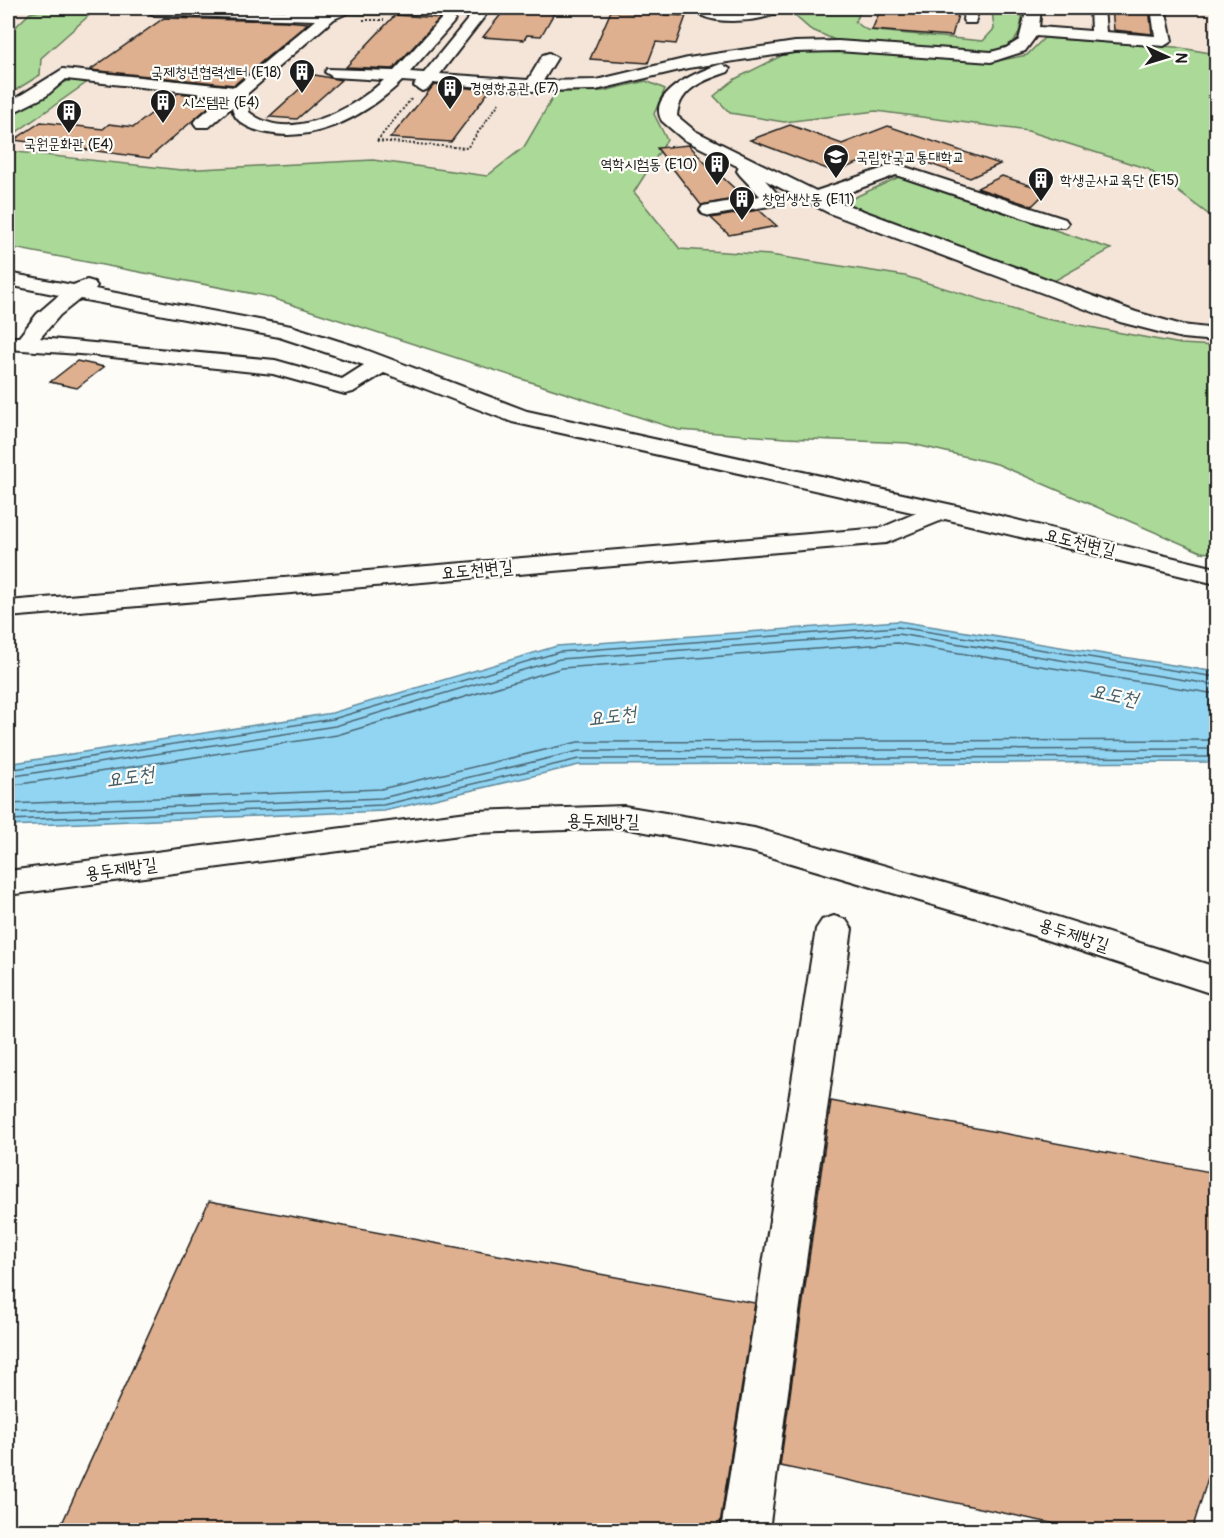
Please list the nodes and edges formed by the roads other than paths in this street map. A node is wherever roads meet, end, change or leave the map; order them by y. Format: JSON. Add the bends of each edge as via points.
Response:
{"nodes":[{"id":1,"x":347,"y":8,"type":"edge"},
{"id":2,"x":484,"y":8,"type":"edge"},
{"id":3,"x":777,"y":8,"type":"edge"},
{"id":4,"x":1034,"y":8,"type":"edge"},
{"id":5,"x":1097,"y":8,"type":"edge"},
{"id":6,"x":1158,"y":8,"type":"edge"},
{"id":7,"x":154,"y":11,"type":"dead end"},
{"id":8,"x":706,"y":13,"type":"dead end"},
{"id":9,"x":329,"y":16,"type":"junction"},
{"id":10,"x":448,"y":20,"type":"dead end"},
{"id":11,"x":1033,"y":31,"type":"junction"},
{"id":12,"x":1099,"y":36,"type":"junction"},
{"id":13,"x":773,"y":50,"type":"junction"},
{"id":14,"x":549,"y":58,"type":"dead end"},
{"id":15,"x":511,"y":71,"type":"dead end"},
{"id":16,"x":333,"y":72,"type":"dead end"},
{"id":17,"x":396,"y":77,"type":"junction"},
{"id":18,"x":536,"y":79,"type":"junction"},
{"id":19,"x":425,"y":82,"type":"junction"},
{"id":20,"x":240,"y":93,"type":"junction"},
{"id":21,"x":8,"y":110,"type":"edge"},
{"id":22,"x":203,"y":123,"type":"dead end"},
{"id":23,"x":729,"y":153,"type":"junction"},
{"id":24,"x":815,"y":198,"type":"junction"},
{"id":25,"x":710,"y":210,"type":"dead end"},
{"id":26,"x":1058,"y":224,"type":"dead end"},
{"id":27,"x":8,"y":279,"type":"edge"},
{"id":28,"x":97,"y":282,"type":"dead end"},
{"id":29,"x":73,"y":293,"type":"junction"},
{"id":30,"x":1216,"y":335,"type":"edge"},
{"id":31,"x":16,"y":344,"type":"edge"},
{"id":32,"x":382,"y":364,"type":"junction"},
{"id":33,"x":942,"y":511,"type":"junction"},
{"id":34,"x":1216,"y":576,"type":"edge"},
{"id":35,"x":8,"y":609,"type":"edge"},
{"id":36,"x":8,"y":883,"type":"edge"},
{"id":37,"x":834,"y":929,"type":"dead end"},
{"id":38,"x":1216,"y":981,"type":"edge"},
{"id":39,"x":745,"y":1530,"type":"edge"}],
"edges":[{"from":1,"to":9,"type":"street"},
{"from":2,"to":19,"type":"street"},
{"from":3,"to":8,"type":"street","via":[[757,14]]},
{"from":4,"to":11,"type":"street"},
{"from":5,"to":12,"type":"street"},
{"from":6,"to":12,"type":"street","via":[[1164,41]]},
{"from":7,"to":9,"type":"street"},
{"from":9,"to":20,"type":"street"},
{"from":10,"to":17,"type":"street"},
{"from":11,"to":12,"type":"street"},
{"from":11,"to":13,"type":"street","via":[[1021,48],[991,57],[838,46]]},
{"from":13,"to":18,"type":"street","via":[[688,63],[596,86]]},
{"from":13,"to":23,"type":"street","via":[[703,75],[673,96],[667,109],[668,117],[677,127]]},
{"from":14,"to":18,"type":"street"},
{"from":15,"to":18,"type":"street"},
{"from":16,"to":17,"type":"street"},
{"from":17,"to":19,"type":"street"},
{"from":17,"to":20,"type":"street","via":[[375,99],[348,116],[296,129],[257,125],[247,119],[241,113]]},
{"from":18,"to":19,"type":"street"},
{"from":20,"to":21,"type":"street","via":[[63,74]]},
{"from":20,"to":22,"type":"street"},
{"from":23,"to":24,"type":"street"},
{"from":23,"to":25,"type":"street","via":[[774,200]]},
{"from":24,"to":26,"type":"street","via":[[896,169]]},
{"from":24,"to":30,"type":"street","via":[[836,210],[1128,317]]},
{"from":27,"to":29,"type":"street","name":"요도천변길"},
{"from":28,"to":29,"type":"street"},
{"from":29,"to":31,"type":"street"},
{"from":29,"to":32,"type":"street","name":"요도천변길","via":[[283,331]]},
{"from":31,"to":32,"type":"street","via":[[275,367],[345,387]]},
{"from":32,"to":33,"type":"street","name":"요도천변길","via":[[520,417]]},
{"from":33,"to":34,"type":"street","name":"요도천변길"},
{"from":33,"to":35,"type":"street","name":"요도천변길","via":[[886,535]]},
{"from":36,"to":38,"type":"street","name":"용두제방길","via":[[475,822],[624,817],[754,840]]},
{"from":37,"to":39,"type":"street"}]}
